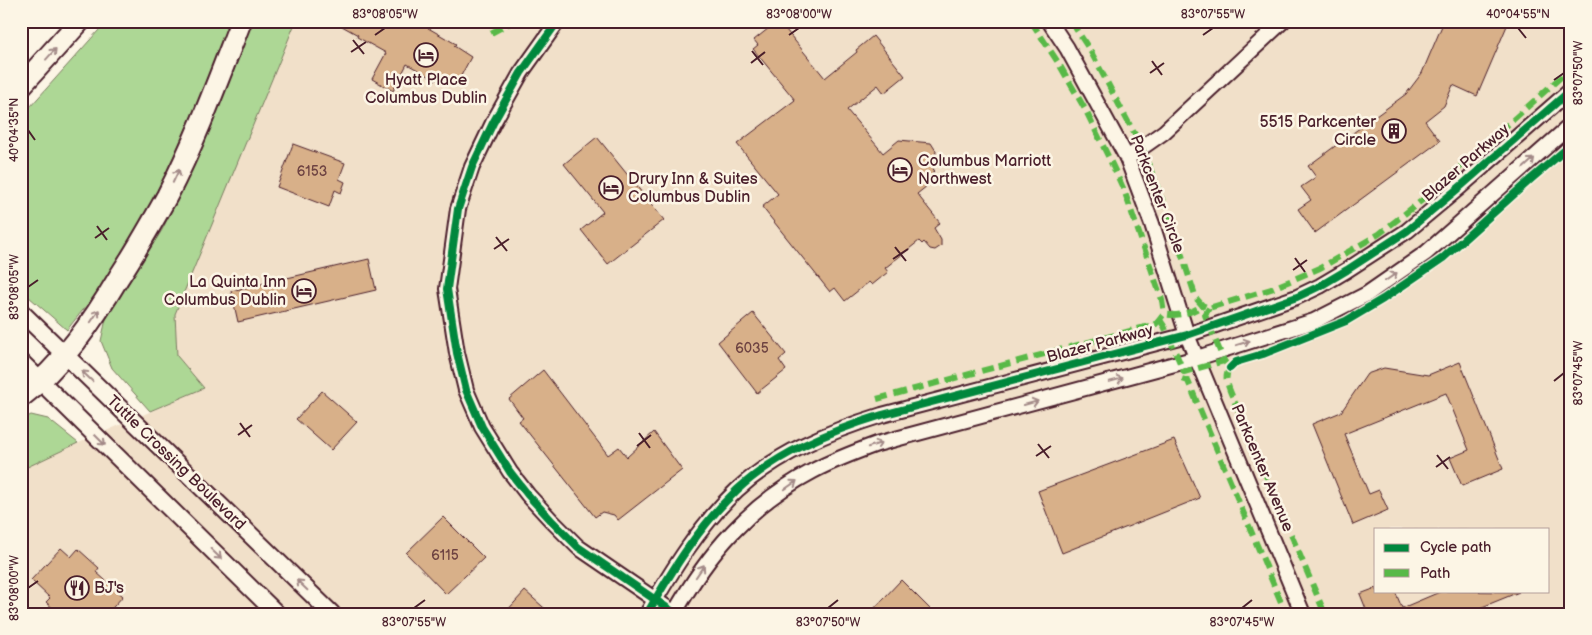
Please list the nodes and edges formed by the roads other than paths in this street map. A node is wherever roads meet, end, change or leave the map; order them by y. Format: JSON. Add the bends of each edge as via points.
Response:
{"nodes":[{"id":1,"x":80,"y":21,"type":"edge"},
{"id":2,"x":241,"y":21,"type":"edge"},
{"id":3,"x":558,"y":21,"type":"edge"},
{"id":4,"x":1049,"y":21,"type":"edge"},
{"id":5,"x":1283,"y":21,"type":"edge"},
{"id":6,"x":21,"y":86,"type":"edge"},
{"id":7,"x":1571,"y":90,"type":"edge"},
{"id":8,"x":1571,"y":125,"type":"edge"},
{"id":9,"x":1127,"y":158,"type":"junction"},
{"id":10,"x":21,"y":312,"type":"edge"},
{"id":11,"x":1188,"y":335,"type":"junction"},
{"id":12,"x":64,"y":354,"type":"junction"},
{"id":13,"x":1197,"y":358,"type":"junction"},
{"id":14,"x":21,"y":362,"type":"edge"},
{"id":15,"x":40,"y":381,"type":"junction"},
{"id":16,"x":21,"y":397,"type":"edge"},
{"id":17,"x":655,"y":600,"type":"junction"},
{"id":18,"x":277,"y":614,"type":"edge"},
{"id":19,"x":332,"y":614,"type":"edge"},
{"id":20,"x":647,"y":614,"type":"edge"},
{"id":21,"x":675,"y":614,"type":"edge"},
{"id":22,"x":1304,"y":614,"type":"edge"}],
"edges":[{"from":6,"to":1,"type":"highway","one_way":true},
{"from":12,"to":2,"type":"highway","one_way":true,"via":[[93,320],[167,194]]},
{"from":3,"to":17,"type":"street","via":[[521,72],[492,123],[458,209],[447,289],[456,353],[466,390],[482,427],[528,495],[578,547]]},
{"from":4,"to":9,"type":"street","name":"Parkcenter Circle"},
{"from":5,"to":9,"type":"street","via":[[1164,132]]},
{"from":7,"to":11,"type":"street","name":"Blazer Parkway","via":[[1407,230],[1347,270],[1297,297]]},
{"from":13,"to":8,"type":"street","one_way":true,"via":[[1314,321],[1367,294],[1426,253]]},
{"from":9,"to":11,"type":"street","name":"Parkcenter Circle"},
{"from":10,"to":12,"type":"main road","name":"Tuttle Crossing Boulevard"},
{"from":11,"to":13,"type":"street","name":"Parkcenter Avenue"},
{"from":11,"to":17,"type":"street","name":"Blazer Parkway","via":[[882,415],[818,438],[786,455],[732,494],[668,576]]},
{"from":12,"to":15,"type":"highway"},
{"from":19,"to":12,"type":"main road","name":"Tuttle Crossing Boulevard","one_way":true},
{"from":21,"to":13,"type":"street","one_way":true,"via":[[705,564],[754,510],[829,463],[892,440]]},
{"from":13,"to":22,"type":"street","name":"Parkcenter Avenue"},
{"from":14,"to":15,"type":"main road"},
{"from":15,"to":16,"type":"highway"},
{"from":15,"to":18,"type":"main road","one_way":true},
{"from":17,"to":20,"type":"street","name":"Blazer Parkway"},
{"from":17,"to":21,"type":"street"}]}
